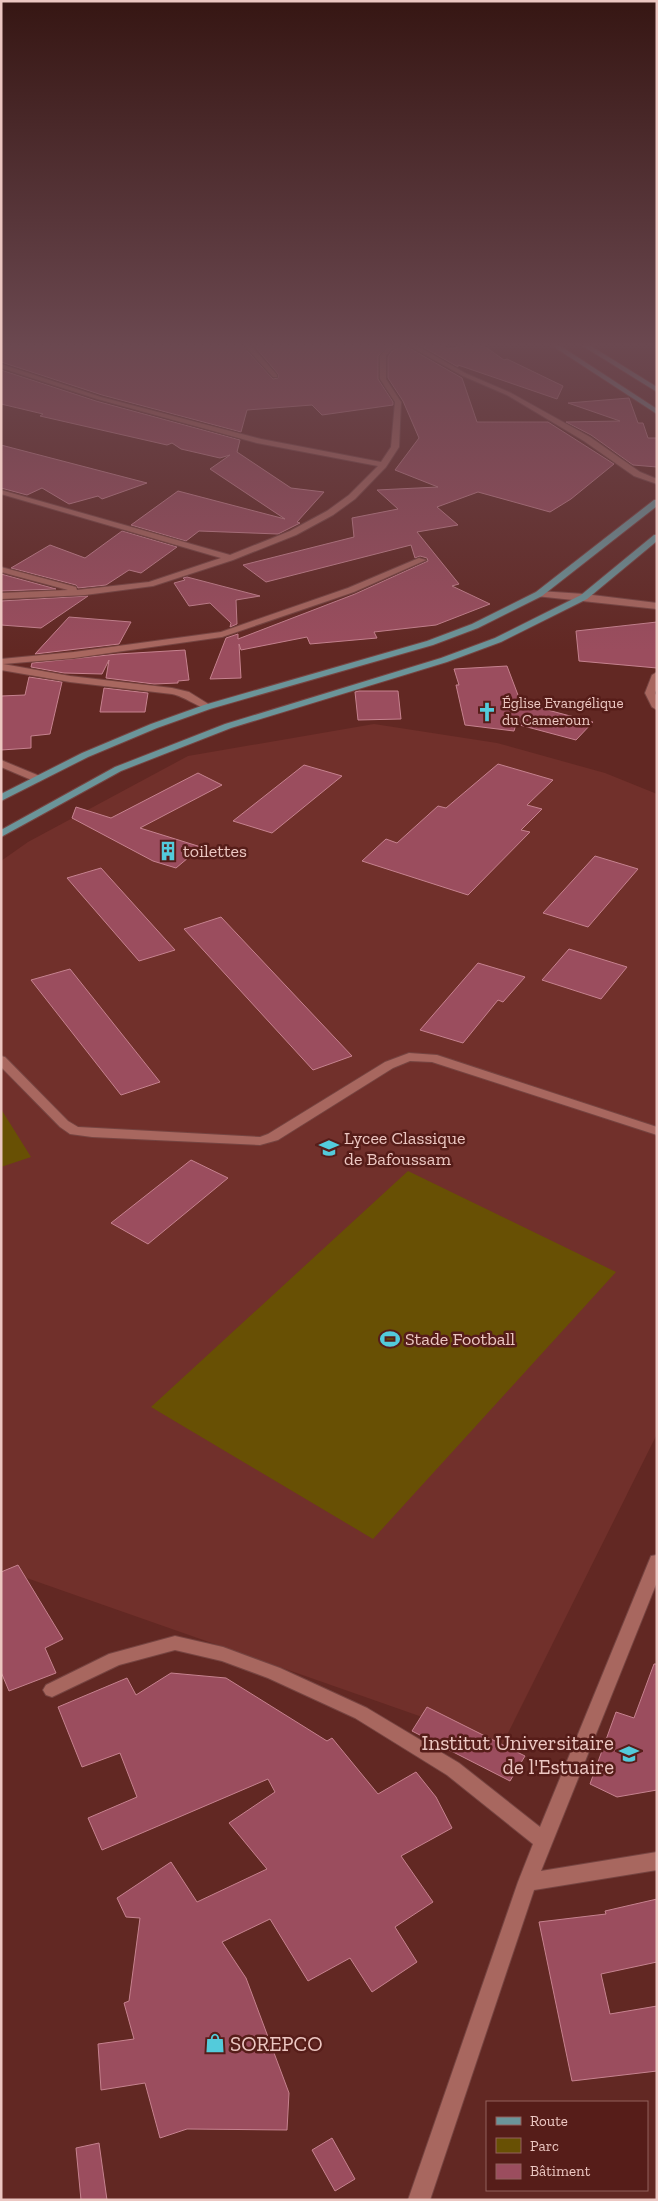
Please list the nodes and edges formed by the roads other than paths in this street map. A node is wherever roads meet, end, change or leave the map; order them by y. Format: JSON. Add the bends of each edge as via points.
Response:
{"nodes":[{"id":1,"x":284,"y":446,"type":"edge"},
{"id":2,"x":395,"y":446,"type":"edge"},
{"id":3,"x":597,"y":446,"type":"edge"},
{"id":4,"x":383,"y":465,"type":"junction"},
{"id":5,"x":657,"y":482,"type":"edge"},
{"id":6,"x":1,"y":492,"type":"edge"},
{"id":7,"x":657,"y":502,"type":"edge"},
{"id":8,"x":657,"y":537,"type":"edge"},
{"id":9,"x":230,"y":558,"type":"junction"},
{"id":10,"x":422,"y":560,"type":"dead end"},
{"id":11,"x":1,"y":569,"type":"edge"},
{"id":12,"x":85,"y":592,"type":"junction"},
{"id":13,"x":538,"y":594,"type":"junction"},
{"id":14,"x":1,"y":596,"type":"edge"},
{"id":15,"x":584,"y":597,"type":"junction"},
{"id":16,"x":657,"y":606,"type":"edge"},
{"id":17,"x":1,"y":662,"type":"edge"},
{"id":18,"x":1,"y":666,"type":"edge"},
{"id":19,"x":657,"y":675,"type":"edge"},
{"id":20,"x":207,"y":707,"type":"junction"},
{"id":21,"x":657,"y":707,"type":"edge"},
{"id":22,"x":1,"y":763,"type":"edge"},
{"id":23,"x":38,"y":779,"type":"junction"},
{"id":24,"x":1,"y":798,"type":"edge"},
{"id":25,"x":1,"y":834,"type":"edge"},
{"id":26,"x":1,"y":1060,"type":"edge"},
{"id":27,"x":657,"y":1131,"type":"edge"},
{"id":28,"x":657,"y":1561,"type":"edge"},
{"id":29,"x":52,"y":1690,"type":"dead end"},
{"id":30,"x":543,"y":1840,"type":"junction"},
{"id":31,"x":657,"y":1861,"type":"edge"},
{"id":32,"x":527,"y":1882,"type":"junction"},
{"id":33,"x":419,"y":2200,"type":"edge"}],
"edges":[{"from":1,"to":4,"type":"street"},
{"from":2,"to":4,"type":"street"},
{"from":3,"to":5,"type":"street","via":[[637,474]]},
{"from":4,"to":9,"type":"street","via":[[352,497],[330,513],[293,533]]},
{"from":6,"to":9,"type":"street"},
{"from":7,"to":13,"type":"main road"},
{"from":8,"to":15,"type":"main road"},
{"from":9,"to":12,"type":"street","via":[[150,584]]},
{"from":10,"to":17,"type":"street","via":[[351,590],[216,635]]},
{"from":11,"to":12,"type":"street"},
{"from":12,"to":14,"type":"street"},
{"from":13,"to":15,"type":"street"},
{"from":13,"to":20,"type":"main road","via":[[475,626],[430,643]]},
{"from":15,"to":16,"type":"street"},
{"from":15,"to":25,"type":"main road","via":[[498,640],[444,660],[228,726],[118,769]]},
{"from":18,"to":20,"type":"street","via":[[70,679],[172,691],[186,694]]},
{"from":19,"to":21,"type":"street","via":[[650,693]]},
{"from":20,"to":23,"type":"main road","via":[[102,748]]},
{"from":22,"to":23,"type":"street"},
{"from":23,"to":24,"type":"main road"},
{"from":26,"to":27,"type":"street","via":[[64,1124],[75,1131],[92,1133],[260,1141],[273,1137],[390,1065],[409,1057],[433,1058]]},
{"from":28,"to":30,"type":"street"},
{"from":29,"to":30,"type":"street","via":[[115,1659],[175,1643],[223,1654],[362,1713],[453,1769]]},
{"from":30,"to":32,"type":"street"},
{"from":31,"to":32,"type":"street"},
{"from":32,"to":33,"type":"street"}]}
